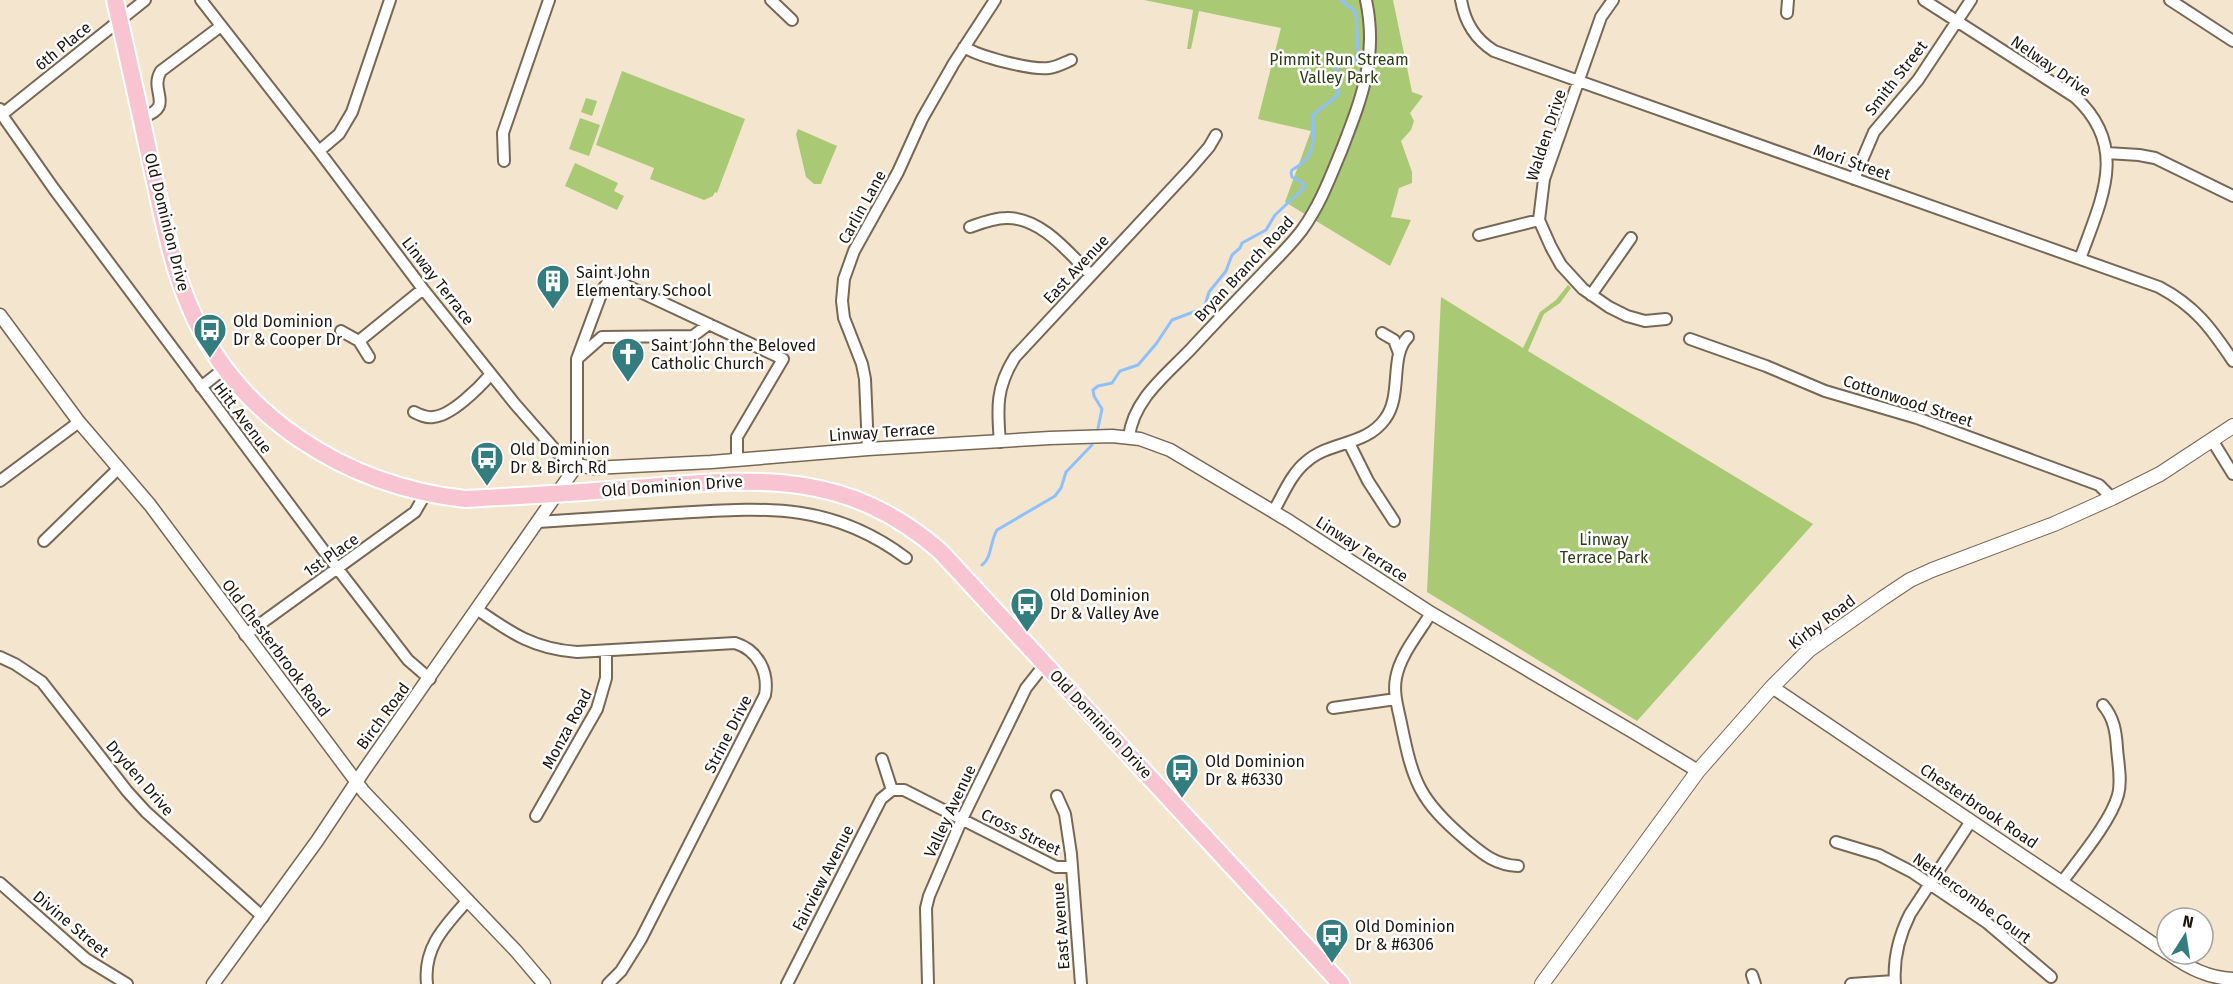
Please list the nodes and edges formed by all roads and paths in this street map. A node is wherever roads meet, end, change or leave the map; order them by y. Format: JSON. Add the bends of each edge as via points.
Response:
{"nodes":[{"id":1,"x":115,"y":0,"type":"edge"},
{"id":2,"x":145,"y":0,"type":"edge"},
{"id":3,"x":201,"y":0,"type":"edge"},
{"id":4,"x":390,"y":0,"type":"edge"},
{"id":5,"x":549,"y":0,"type":"edge"},
{"id":6,"x":771,"y":0,"type":"edge"},
{"id":7,"x":995,"y":0,"type":"edge"},
{"id":8,"x":1366,"y":0,"type":"edge"},
{"id":9,"x":1461,"y":0,"type":"edge"},
{"id":10,"x":1613,"y":0,"type":"edge"},
{"id":11,"x":1788,"y":0,"type":"edge"},
{"id":12,"x":1924,"y":0,"type":"edge"},
{"id":13,"x":1971,"y":0,"type":"edge"},
{"id":14,"x":2173,"y":1,"type":"edge"},
{"id":15,"x":1787,"y":13,"type":"dead end"},
{"id":16,"x":120,"y":20,"type":"junction"},
{"id":17,"x":792,"y":21,"type":"dead end"},
{"id":18,"x":1957,"y":21,"type":"junction"},
{"id":19,"x":221,"y":26,"type":"junction"},
{"id":20,"x":2233,"y":41,"type":"edge"},
{"id":21,"x":964,"y":47,"type":"junction"},
{"id":22,"x":1071,"y":60,"type":"dead end"},
{"id":23,"x":1579,"y":82,"type":"junction"},
{"id":24,"x":1,"y":113,"type":"edge"},
{"id":25,"x":141,"y":118,"type":"junction"},
{"id":26,"x":1216,"y":135,"type":"dead end"},
{"id":27,"x":319,"y":150,"type":"junction"},
{"id":28,"x":2107,"y":153,"type":"junction"},
{"id":29,"x":504,"y":160,"type":"dead end"},
{"id":30,"x":1854,"y":179,"type":"junction"},
{"id":31,"x":2233,"y":196,"type":"edge"},
{"id":32,"x":1539,"y":220,"type":"junction"},
{"id":33,"x":970,"y":227,"type":"dead end"},
{"id":34,"x":1479,"y":235,"type":"dead end"},
{"id":35,"x":1631,"y":238,"type":"dead end"},
{"id":36,"x":2080,"y":259,"type":"junction"},
{"id":37,"x":1092,"y":275,"type":"junction"},
{"id":38,"x":423,"y":289,"type":"junction"},
{"id":39,"x":1592,"y":295,"type":"junction"},
{"id":40,"x":0,"y":315,"type":"edge"},
{"id":41,"x":1666,"y":319,"type":"dead end"},
{"id":42,"x":709,"y":324,"type":"junction"},
{"id":43,"x":341,"y":331,"type":"dead end"},
{"id":44,"x":1382,"y":333,"type":"dead end"},
{"id":45,"x":1408,"y":337,"type":"dead end"},
{"id":46,"x":1690,"y":339,"type":"dead end"},
{"id":47,"x":359,"y":341,"type":"junction"},
{"id":48,"x":1399,"y":353,"type":"junction"},
{"id":49,"x":369,"y":357,"type":"dead end"},
{"id":50,"x":577,"y":359,"type":"junction"},
{"id":51,"x":2233,"y":361,"type":"edge"},
{"id":52,"x":225,"y":368,"type":"junction"},
{"id":53,"x":491,"y":374,"type":"junction"},
{"id":54,"x":201,"y":387,"type":"junction"},
{"id":55,"x":414,"y":412,"type":"dead end"},
{"id":56,"x":79,"y":422,"type":"junction"},
{"id":57,"x":2233,"y":426,"type":"edge"},
{"id":58,"x":1129,"y":437,"type":"junction"},
{"id":59,"x":2212,"y":440,"type":"junction"},
{"id":60,"x":1000,"y":442,"type":"junction"},
{"id":61,"x":1349,"y":443,"type":"junction"},
{"id":62,"x":868,"y":449,"type":"junction"},
{"id":63,"x":737,"y":460,"type":"junction"},
{"id":64,"x":577,"y":465,"type":"junction"},
{"id":65,"x":118,"y":468,"type":"junction"},
{"id":66,"x":2233,"y":474,"type":"edge"},
{"id":67,"x":0,"y":481,"type":"edge"},
{"id":68,"x":426,"y":493,"type":"junction"},
{"id":69,"x":557,"y":494,"type":"junction"},
{"id":70,"x":2112,"y":498,"type":"junction"},
{"id":71,"x":1273,"y":512,"type":"junction"},
{"id":72,"x":1394,"y":521,"type":"dead end"},
{"id":73,"x":538,"y":522,"type":"junction"},
{"id":74,"x":44,"y":541,"type":"dead end"},
{"id":75,"x":906,"y":558,"type":"dead end"},
{"id":76,"x":338,"y":568,"type":"junction"},
{"id":77,"x":478,"y":610,"type":"junction"},
{"id":78,"x":1431,"y":613,"type":"junction"},
{"id":79,"x":245,"y":635,"type":"junction"},
{"id":80,"x":606,"y":651,"type":"junction"},
{"id":81,"x":0,"y":657,"type":"edge"},
{"id":82,"x":1045,"y":664,"type":"junction"},
{"id":83,"x":430,"y":679,"type":"junction"},
{"id":84,"x":1772,"y":687,"type":"junction"},
{"id":85,"x":1396,"y":699,"type":"junction"},
{"id":86,"x":2103,"y":705,"type":"dead end"},
{"id":87,"x":1333,"y":708,"type":"dead end"},
{"id":88,"x":882,"y":759,"type":"dead end"},
{"id":89,"x":1698,"y":771,"type":"junction"},
{"id":90,"x":357,"y":782,"type":"junction"},
{"id":91,"x":892,"y":790,"type":"junction"},
{"id":92,"x":1057,"y":795,"type":"dead end"},
{"id":93,"x":536,"y":816,"type":"dead end"},
{"id":94,"x":962,"y":819,"type":"junction"},
{"id":95,"x":1971,"y":821,"type":"junction"},
{"id":96,"x":1836,"y":842,"type":"dead end"},
{"id":97,"x":1518,"y":866,"type":"dead end"},
{"id":98,"x":1072,"y":867,"type":"junction"},
{"id":99,"x":2062,"y":882,"type":"junction"},
{"id":100,"x":0,"y":883,"type":"edge"},
{"id":101,"x":1930,"y":883,"type":"junction"},
{"id":102,"x":468,"y":900,"type":"junction"},
{"id":103,"x":263,"y":917,"type":"junction"},
{"id":104,"x":2155,"y":944,"type":"edge"},
{"id":105,"x":2189,"y":966,"type":"edge"},
{"id":106,"x":2051,"y":977,"type":"dead end"},
{"id":107,"x":2233,"y":979,"type":"edge"},
{"id":108,"x":1895,"y":983,"type":"edge"},
{"id":109,"x":127,"y":984,"type":"edge"},
{"id":110,"x":213,"y":984,"type":"edge"},
{"id":111,"x":427,"y":984,"type":"edge"},
{"id":112,"x":544,"y":984,"type":"edge"},
{"id":113,"x":608,"y":984,"type":"edge"},
{"id":114,"x":787,"y":984,"type":"edge"},
{"id":115,"x":928,"y":984,"type":"edge"},
{"id":116,"x":1081,"y":984,"type":"edge"},
{"id":117,"x":1341,"y":984,"type":"edge"},
{"id":118,"x":1542,"y":984,"type":"edge"},
{"id":119,"x":1851,"y":984,"type":"edge"}],
"edges":[{"from":1,"to":16,"type":"main road","name":"Old Dominion Drive"},
{"from":2,"to":16,"type":"street","name":"6th Place"},
{"from":3,"to":19,"type":"street","name":"Linway Terrace"},
{"from":4,"to":27,"type":"street","via":[[352,112],[339,134]]},
{"from":5,"to":29,"type":"street","via":[[503,133]]},
{"from":6,"to":17,"type":"street"},
{"from":7,"to":21,"type":"street","name":"Carlin Lane"},
{"from":8,"to":58,"type":"street","name":"Bryan Branch Road","via":[[1371,31],[1366,83],[1313,215],[1156,384],[1135,412]]},
{"from":9,"to":23,"type":"street","name":"Mori Street","via":[[1469,26],[1485,45]]},
{"from":10,"to":23,"type":"street","name":"Walden Drive","via":[[1601,17]]},
{"from":11,"to":15,"type":"street"},
{"from":12,"to":18,"type":"street","name":"Nelway Drive"},
{"from":13,"to":18,"type":"street","name":"Smith Street"},
{"from":14,"to":20,"type":"street"},
{"from":16,"to":24,"type":"street","name":"6th Place"},
{"from":16,"to":25,"type":"main road","name":"Old Dominion Drive"},
{"from":18,"to":28,"type":"street","name":"Nelway Drive","via":[[2074,97],[2093,117]]},
{"from":18,"to":30,"type":"street","name":"Smith Street","via":[[1918,80],[1874,132]]},
{"from":19,"to":25,"type":"street","via":[[161,71],[159,108]]},
{"from":19,"to":27,"type":"street","name":"Linway Terrace"},
{"from":21,"to":22,"type":"street","via":[[983,57],[1038,68],[1057,67]]},
{"from":21,"to":62,"type":"street","name":"Carlin Lane","via":[[922,119],[854,251],[844,279],[844,318],[865,379]]},
{"from":23,"to":30,"type":"street","name":"Mori Street"},
{"from":23,"to":32,"type":"street","name":"Walden Drive","via":[[1544,179]]},
{"from":24,"to":54,"type":"street","name":"Hitt Avenue"},
{"from":25,"to":52,"type":"main road","name":"Old Dominion Drive","via":[[179,279],[199,327]]},
{"from":26,"to":37,"type":"street","name":"East Avenue","via":[[1190,169]]},
{"from":27,"to":38,"type":"street","name":"Linway Terrace"},
{"from":28,"to":31,"type":"street","via":[[2156,158]]},
{"from":28,"to":36,"type":"street","name":"Nelway Drive","via":[[2104,191]]},
{"from":30,"to":36,"type":"street","name":"Mori Street"},
{"from":32,"to":34,"type":"street"},
{"from":32,"to":39,"type":"street","via":[[1561,265]]},
{"from":33,"to":37,"type":"street","via":[[1007,218],[1032,223]]},
{"from":35,"to":39,"type":"street"},
{"from":36,"to":51,"type":"street","name":"Mori Street","via":[[2174,295],[2202,318]]},
{"from":37,"to":60,"type":"street","name":"East Avenue","via":[[1008,369],[997,411]]},
{"from":38,"to":47,"type":"street"},
{"from":38,"to":53,"type":"street","name":"Linway Terrace"},
{"from":39,"to":41,"type":"street","via":[[1627,316],[1645,321]]},
{"from":40,"to":56,"type":"street","name":"Old Chesterbrook Road"},
{"from":42,"to":50,"type":"street","via":[[693,336],[602,337]]},
{"from":42,"to":50,"type":"street","via":[[619,282],[609,281]]},
{"from":42,"to":63,"type":"street","via":[[783,359],[737,437]]},
{"from":43,"to":47,"type":"street"},
{"from":44,"to":48,"type":"street","via":[[1394,340]]},
{"from":45,"to":48,"type":"street"},
{"from":46,"to":70,"type":"street","name":"Cottonwood Street","via":[[1825,391],[1917,418],[2088,481],[2106,490]]},
{"from":47,"to":49,"type":"street"},
{"from":48,"to":61,"type":"street","via":[[1391,409],[1377,428]]},
{"from":50,"to":64,"type":"street"},
{"from":52,"to":54,"type":"street"},
{"from":52,"to":68,"type":"main road","name":"Old Dominion Drive","via":[[260,408],[320,452],[375,478]]},
{"from":53,"to":55,"type":"street","via":[[474,393],[443,414],[430,417]]},
{"from":53,"to":64,"type":"street","name":"Linway Terrace","via":[[558,453]]},
{"from":54,"to":76,"type":"street","name":"Hitt Avenue"},
{"from":56,"to":65,"type":"street","name":"Old Chesterbrook Road"},
{"from":56,"to":67,"type":"street"},
{"from":57,"to":59,"type":"main road","name":"Kirby Road"},
{"from":58,"to":60,"type":"street","name":"Linway Terrace"},
{"from":58,"to":71,"type":"street","name":"Linway Terrace","via":[[1170,450]]},
{"from":59,"to":66,"type":"street"},
{"from":59,"to":70,"type":"main road","name":"Kirby Road","via":[[2160,474]]},
{"from":60,"to":62,"type":"street","name":"Linway Terrace"},
{"from":61,"to":71,"type":"street","via":[[1306,461]]},
{"from":61,"to":72,"type":"street"},
{"from":62,"to":63,"type":"street","name":"Linway Terrace"},
{"from":63,"to":64,"type":"street","name":"Linway Terrace","via":[[593,468]]},
{"from":64,"to":69,"type":"street","name":"Birch Road"},
{"from":65,"to":74,"type":"street"},
{"from":65,"to":79,"type":"street","name":"Old Chesterbrook Road","via":[[150,505]]},
{"from":68,"to":69,"type":"main road","name":"Old Dominion Drive","via":[[465,499]]},
{"from":68,"to":76,"type":"street","name":"1st Place","via":[[415,512]]},
{"from":69,"to":73,"type":"street","name":"Birch Road"},
{"from":69,"to":82,"type":"main road","name":"Old Dominion Drive","via":[[764,481],[815,487],[850,497],[885,512],[923,536]]},
{"from":70,"to":84,"type":"main road","name":"Kirby Road","via":[[1910,580],[1809,650]]},
{"from":71,"to":78,"type":"street","name":"Linway Terrace"},
{"from":73,"to":75,"type":"street","via":[[783,509],[849,525]]},
{"from":73,"to":77,"type":"street","name":"Birch Road"},
{"from":76,"to":79,"type":"street","name":"1st Place"},
{"from":76,"to":83,"type":"street","name":"Hitt Avenue","via":[[408,660]]},
{"from":77,"to":80,"type":"street","name":"Strine Drive","via":[[509,632],[540,647]]},
{"from":77,"to":83,"type":"street","name":"Birch Road"},
{"from":78,"to":85,"type":"street","via":[[1400,664]]},
{"from":78,"to":89,"type":"street","name":"Linway Terrace"},
{"from":79,"to":90,"type":"street","name":"Old Chesterbrook Road"},
{"from":80,"to":93,"type":"street","name":"Monza Road","via":[[606,678],[597,710]]},
{"from":80,"to":113,"type":"street","name":"Strine Drive","via":[[735,643],[758,658],[766,676],[765,695],[642,939]]},
{"from":81,"to":103,"type":"street","name":"Dryden Drive","via":[[42,682],[146,812]]},
{"from":82,"to":94,"type":"street","name":"Valley Avenue","via":[[1026,688]]},
{"from":82,"to":117,"type":"main road","name":"Old Dominion Drive"},
{"from":83,"to":90,"type":"street","name":"Birch Road"},
{"from":84,"to":89,"type":"main road","name":"Kirby Road"},
{"from":84,"to":95,"type":"street","name":"Chesterbrook Road"},
{"from":85,"to":87,"type":"street"},
{"from":85,"to":97,"type":"street","via":[[1408,760],[1423,796],[1444,822],[1488,858]]},
{"from":86,"to":99,"type":"street","via":[[2116,729],[2118,794],[2097,833]]},
{"from":88,"to":91,"type":"street"},
{"from":89,"to":118,"type":"main road","name":"Kirby Road"},
{"from":90,"to":102,"type":"street","name":"Old Chesterbrook Road"},
{"from":90,"to":103,"type":"street","name":"Birch Road"},
{"from":91,"to":94,"type":"street","name":"Cross Street","via":[[904,790]]},
{"from":91,"to":114,"type":"street","name":"Fairview Avenue","via":[[881,799]]},
{"from":92,"to":98,"type":"street","name":"East Avenue","via":[[1065,814]]},
{"from":94,"to":98,"type":"street","name":"Cross Street","via":[[1056,867]]},
{"from":94,"to":115,"type":"street","name":"Valley Avenue","via":[[926,908]]},
{"from":95,"to":99,"type":"street","name":"Chesterbrook Road"},
{"from":95,"to":101,"type":"street"},
{"from":96,"to":101,"type":"street","name":"Nethercombe Court","via":[[1879,855]]},
{"from":98,"to":116,"type":"street","name":"East Avenue"},
{"from":99,"to":104,"type":"street","name":"Chesterbrook Road"},
{"from":100,"to":109,"type":"street","name":"Divine Street","via":[[86,958]]},
{"from":101,"to":106,"type":"street","name":"Nethercombe Court","via":[[1986,922]]},
{"from":101,"to":108,"type":"street","via":[[1903,929],[1896,954]]},
{"from":102,"to":111,"type":"street","via":[[430,948]]},
{"from":102,"to":112,"type":"street","name":"Old Chesterbrook Road"},
{"from":103,"to":110,"type":"street","name":"Birch Road"},
{"from":105,"to":107,"type":"street","name":"Chesterbrook Road","via":[[2211,976]]},
{"from":108,"to":119,"type":"street"}]}
